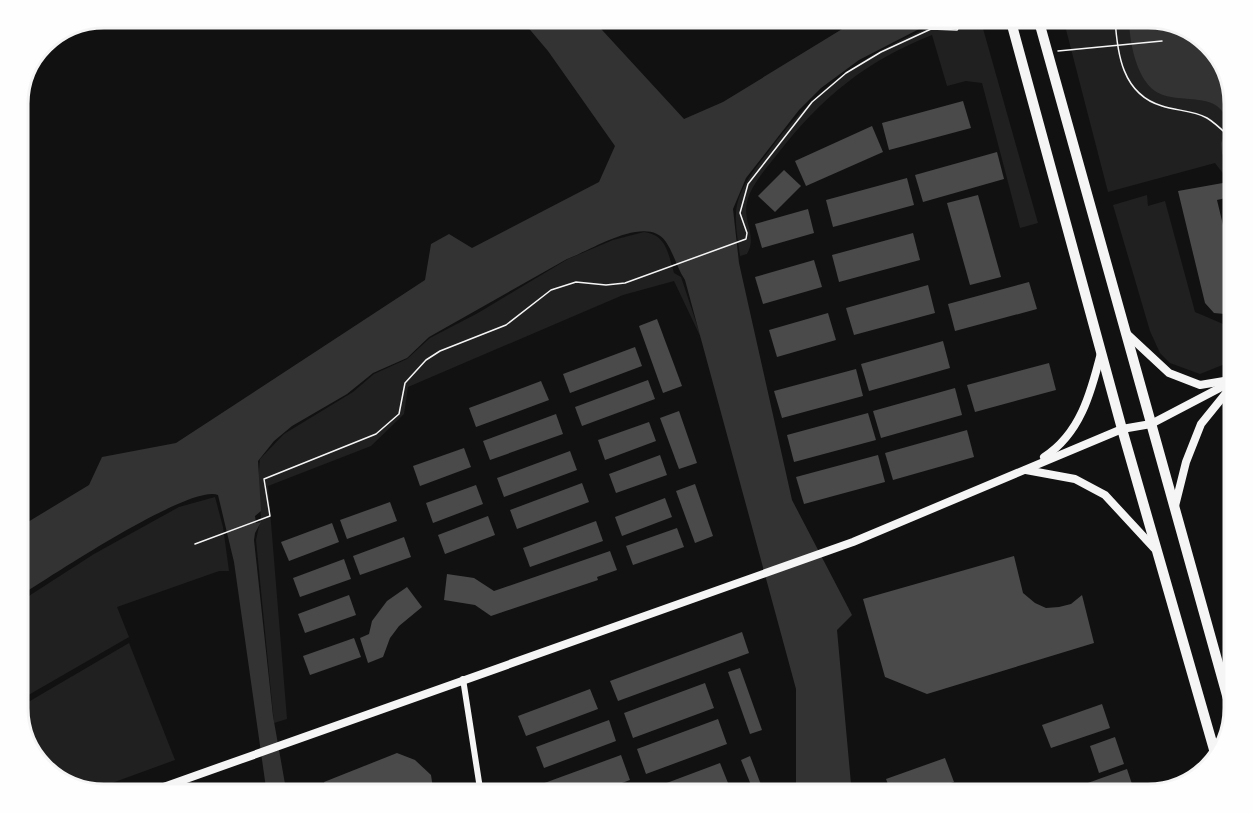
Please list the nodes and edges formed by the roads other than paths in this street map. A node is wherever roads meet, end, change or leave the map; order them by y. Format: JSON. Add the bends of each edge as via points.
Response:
{"nodes":[{"id":1,"x":1013,"y":28,"type":"edge"},
{"id":2,"x":1041,"y":28,"type":"edge"},
{"id":3,"x":1126,"y":332,"type":"junction"},
{"id":4,"x":1101,"y":353,"type":"junction"},
{"id":5,"x":1224,"y":382,"type":"edge"},
{"id":6,"x":1224,"y":386,"type":"edge"},
{"id":7,"x":1224,"y":394,"type":"edge"},
{"id":8,"x":1151,"y":424,"type":"junction"},
{"id":9,"x":1122,"y":429,"type":"junction"},
{"id":10,"x":1025,"y":470,"type":"junction"},
{"id":11,"x":1175,"y":508,"type":"junction"},
{"id":12,"x":1157,"y":551,"type":"junction"},
{"id":13,"x":463,"y":679,"type":"junction"},
{"id":14,"x":1224,"y":685,"type":"edge"},
{"id":15,"x":1214,"y":748,"type":"edge"},
{"id":16,"x":171,"y":784,"type":"edge"},
{"id":17,"x":479,"y":784,"type":"edge"}],
"edges":[{"from":1,"to":4,"type":"main road"},
{"from":2,"to":3,"type":"main road"},
{"from":3,"to":5,"type":"street","via":[[1169,373],[1200,385]]},
{"from":3,"to":8,"type":"main road"},
{"from":4,"to":9,"type":"main road"},
{"from":4,"to":10,"type":"street","via":[[1092,390],[1076,427],[1059,448]]},
{"from":6,"to":8,"type":"street"},
{"from":7,"to":11,"type":"street","via":[[1201,424],[1186,462]]},
{"from":8,"to":9,"type":"street"},
{"from":8,"to":11,"type":"main road"},
{"from":9,"to":10,"type":"street"},
{"from":9,"to":12,"type":"main road"},
{"from":10,"to":12,"type":"street","via":[[1075,479],[1105,495]]},
{"from":10,"to":13,"type":"street","via":[[853,542]]},
{"from":11,"to":14,"type":"main road"},
{"from":12,"to":15,"type":"main road"},
{"from":13,"to":16,"type":"street"},
{"from":13,"to":17,"type":"street"}]}
